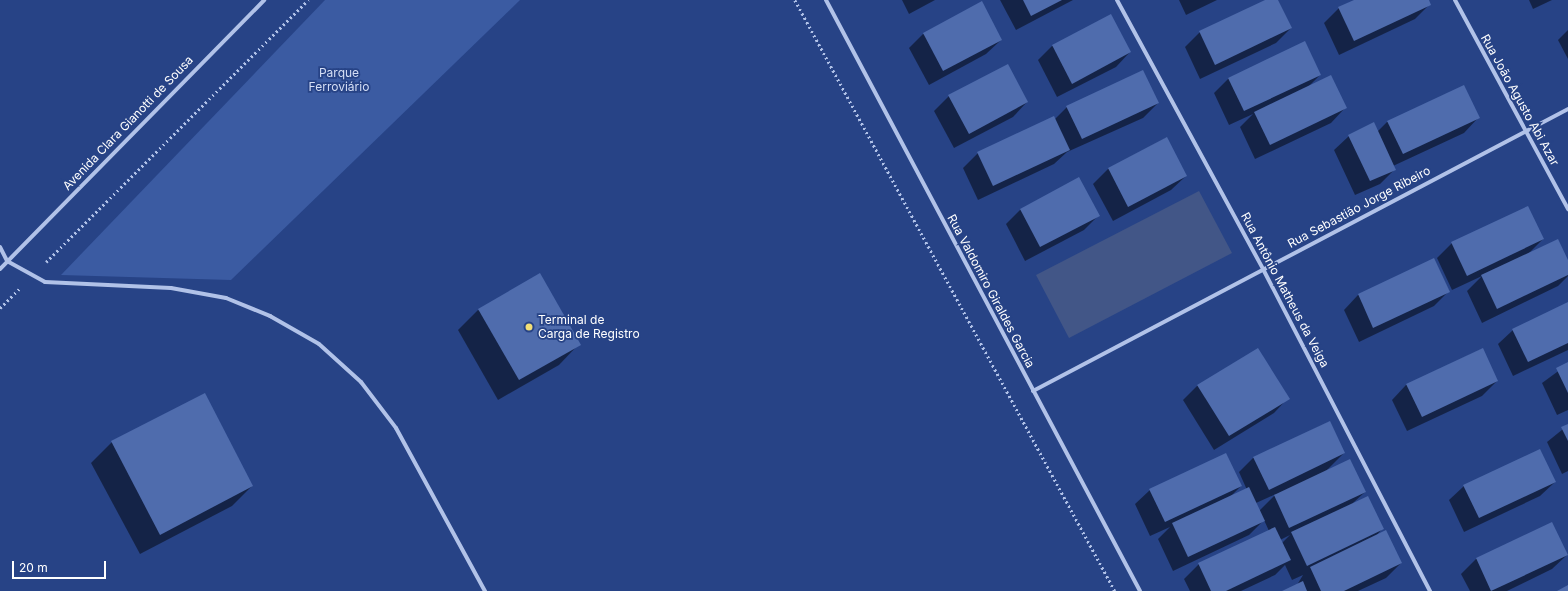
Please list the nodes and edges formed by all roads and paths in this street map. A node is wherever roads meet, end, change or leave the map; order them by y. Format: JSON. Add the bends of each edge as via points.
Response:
{"nodes":[{"id":1,"x":264,"y":0,"type":"edge"},
{"id":2,"x":308,"y":0,"type":"edge"},
{"id":3,"x":795,"y":0,"type":"edge"},
{"id":4,"x":826,"y":0,"type":"edge"},
{"id":5,"x":1117,"y":0,"type":"edge"},
{"id":6,"x":1454,"y":0,"type":"edge"},
{"id":7,"x":1568,"y":109,"type":"edge"},
{"id":8,"x":1526,"y":131,"type":"junction"},
{"id":9,"x":1568,"y":209,"type":"edge"},
{"id":10,"x":0,"y":247,"type":"edge"},
{"id":11,"x":7,"y":262,"type":"junction"},
{"id":12,"x":0,"y":269,"type":"edge"},
{"id":13,"x":1263,"y":269,"type":"junction"},
{"id":14,"x":31,"y":277,"type":"junction"},
{"id":15,"x":0,"y":308,"type":"edge"},
{"id":16,"x":1033,"y":391,"type":"junction"},
{"id":17,"x":485,"y":591,"type":"edge"},
{"id":18,"x":1115,"y":591,"type":"edge"},
{"id":19,"x":1140,"y":591,"type":"edge"},
{"id":20,"x":1430,"y":591,"type":"edge"}],
"edges":[{"from":1,"to":11,"type":"street","name":"Avenida Clara Gianotti de Sousa"},
{"from":2,"to":14,"type":"path"},
{"from":3,"to":18,"type":"path"},
{"from":4,"to":16,"type":"street","name":"Rua Valdomiro Giraldes Garcia"},
{"from":5,"to":13,"type":"street","name":"Rua Antônio Matheus da Veiga"},
{"from":6,"to":8,"type":"street","name":"Rua João Agusto Abi Azar"},
{"from":7,"to":8,"type":"street","name":"Rua Sebastião Jorge Ribeiro"},
{"from":8,"to":9,"type":"street","name":"Rua João Agusto Abi Azar"},
{"from":8,"to":13,"type":"street","name":"Rua Sebastião Jorge Ribeiro"},
{"from":10,"to":11,"type":"street"},
{"from":11,"to":12,"type":"street","name":"Avenida Clara Gianotti de Sousa"},
{"from":11,"to":14,"type":"street"},
{"from":13,"to":16,"type":"street","name":"Rua Sebastião Jorge Ribeiro"},
{"from":13,"to":20,"type":"street","name":"Rua Antônio Matheus da Veiga"},
{"from":14,"to":15,"type":"path"},
{"from":14,"to":17,"type":"street","via":[[45,282],[171,288],[226,298],[270,316],[319,344],[361,382],[396,428]]},
{"from":16,"to":19,"type":"street","name":"Rua Valdomiro Giraldes Garcia"}]}
